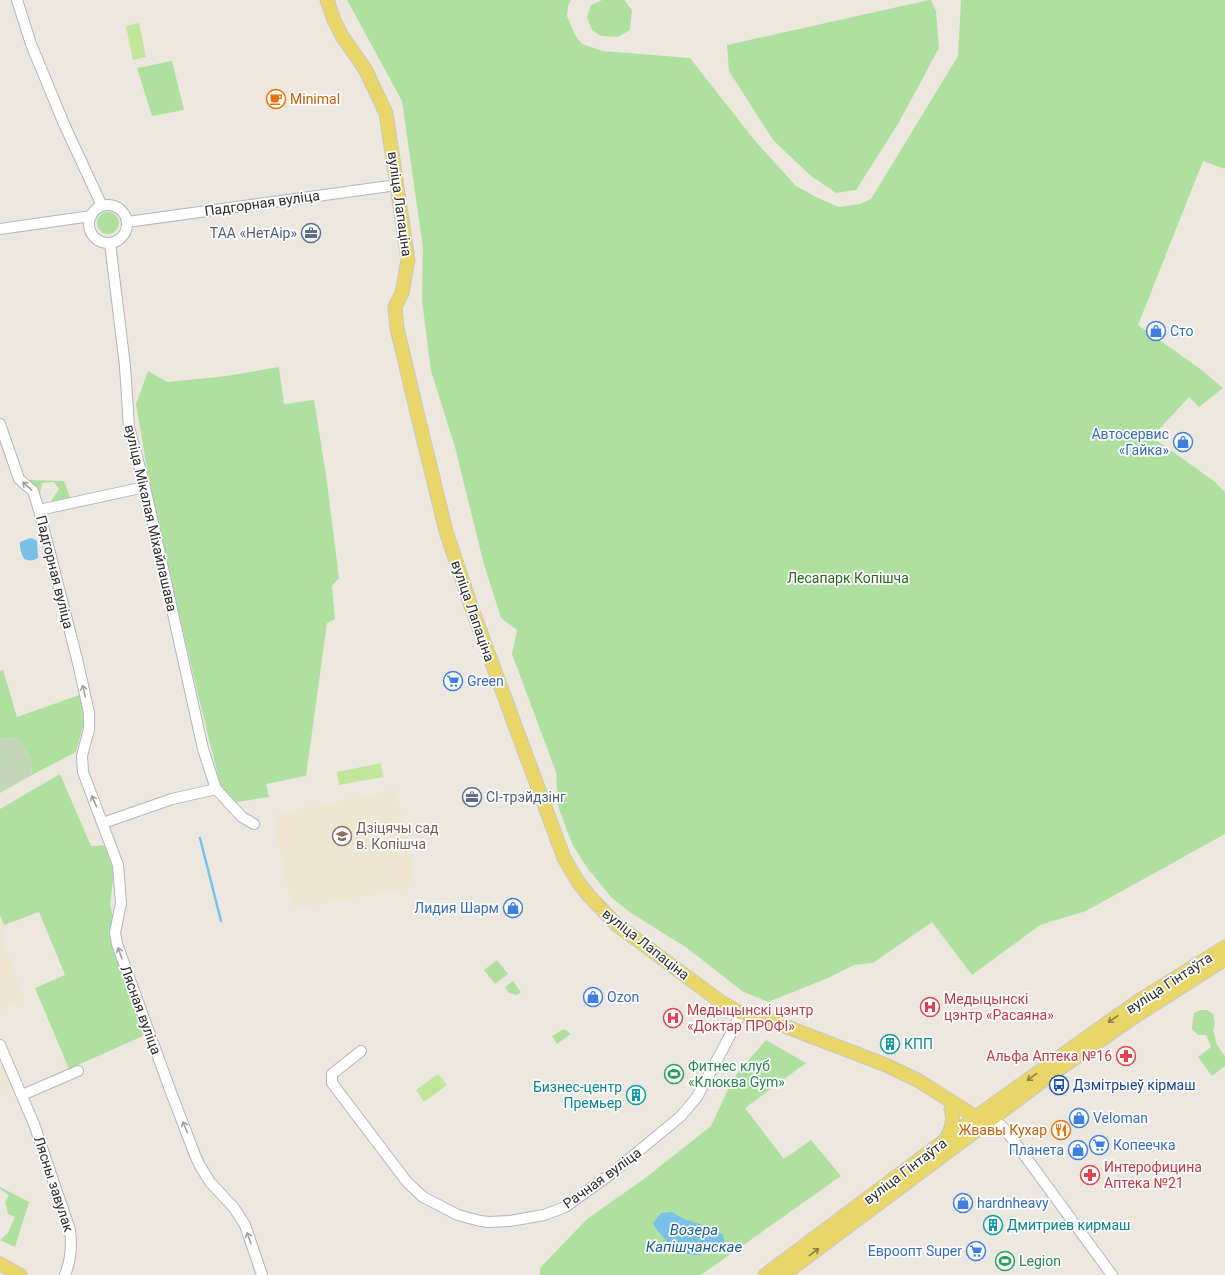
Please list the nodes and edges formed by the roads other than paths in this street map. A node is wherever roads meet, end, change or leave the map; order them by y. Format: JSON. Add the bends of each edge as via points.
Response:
{"nodes":[{"id":1,"x":17,"y":0,"type":"edge"},
{"id":2,"x":327,"y":0,"type":"edge"},
{"id":3,"x":397,"y":185,"type":"junction"},
{"id":4,"x":102,"y":206,"type":"junction"},
{"id":5,"x":91,"y":216,"type":"junction"},
{"id":6,"x":127,"y":222,"type":"junction"},
{"id":7,"x":0,"y":229,"type":"edge"},
{"id":8,"x":110,"y":243,"type":"junction"},
{"id":9,"x":0,"y":424,"type":"edge"},
{"id":10,"x":145,"y":487,"type":"junction"},
{"id":11,"x":39,"y":510,"type":"junction"},
{"id":12,"x":89,"y":729,"type":"joint"},
{"id":13,"x":216,"y":789,"type":"junction"},
{"id":14,"x":102,"y":823,"type":"junction"},
{"id":15,"x":254,"y":824,"type":"dead end"},
{"id":16,"x":1225,"y":947,"type":"edge"},
{"id":17,"x":1225,"y":959,"type":"edge"},
{"id":18,"x":741,"y":1013,"type":"junction"},
{"id":19,"x":0,"y":1045,"type":"edge"},
{"id":20,"x":361,"y":1051,"type":"dead end"},
{"id":21,"x":78,"y":1071,"type":"dead end"},
{"id":22,"x":22,"y":1095,"type":"junction"},
{"id":23,"x":951,"y":1109,"type":"junction"},
{"id":24,"x":976,"y":1117,"type":"junction"},
{"id":25,"x":989,"y":1120,"type":"junction"},
{"id":26,"x":946,"y":1139,"type":"junction"},
{"id":27,"x":0,"y":1264,"type":"edge"},
{"id":28,"x":20,"y":1275,"type":"edge"},
{"id":29,"x":65,"y":1275,"type":"edge"},
{"id":30,"x":262,"y":1275,"type":"edge"},
{"id":31,"x":765,"y":1275,"type":"edge"},
{"id":32,"x":783,"y":1275,"type":"edge"},
{"id":33,"x":1112,"y":1275,"type":"edge"}],
"edges":[{"from":1,"to":4,"type":"street","via":[[31,44],[64,124]]},
{"from":2,"to":3,"type":"main road","name":"вуліца Лапаціна","via":[[342,36],[365,69],[386,113]]},
{"from":3,"to":6,"type":"street","name":"Падгорная вуліца"},
{"from":3,"to":18,"type":"main road","name":"вуліца Лапаціна","via":[[408,260],[402,293],[395,307],[397,328],[446,531],[472,609],[564,858],[578,882],[617,925],[721,1002]]},
{"from":4,"to":5,"type":"street"},
{"from":4,"to":6,"type":"street","via":[[118,208]]},
{"from":5,"to":7,"type":"street"},
{"from":5,"to":8,"type":"street","via":[[89,224],[95,238]]},
{"from":6,"to":8,"type":"street","via":[[123,236]]},
{"from":8,"to":10,"type":"street","name":"вуліца Мікалая Міхайлашава","via":[[126,366],[129,427]]},
{"from":11,"to":9,"type":"street","name":"Падгорная вуліца","one_way":true,"via":[[33,491],[19,479]]},
{"from":10,"to":11,"type":"street"},
{"from":10,"to":13,"type":"street","name":"вуліца Мікалая Міхайлашава","via":[[203,748]]},
{"from":12,"to":11,"type":"street","name":"Падгорная вуліца","one_way":true,"via":[[89,712],[78,663]]},
{"from":14,"to":12,"type":"street","name":"Лясная вуліца","one_way":true,"via":[[83,772],[82,756]]},
{"from":13,"to":14,"type":"street","via":[[172,799]]},
{"from":13,"to":15,"type":"street","via":[[242,817]]},
{"from":30,"to":14,"type":"street","name":"Лясная вуліца","one_way":true,"via":[[245,1225],[234,1208],[210,1182],[195,1155],[132,988],[115,933],[121,902],[118,865]]},
{"from":16,"to":24,"type":"main road","name":"вуліца Гінтаўта","one_way":true,"via":[[1140,1000]]},
{"from":17,"to":25,"type":"main road","name":"вуліца Гінтаўта","via":[[1131,1018]]},
{"from":18,"to":20,"type":"street","name":"Рачная вуліца","via":[[696,1098],[681,1116],[616,1170],[565,1207],[544,1215],[510,1221],[489,1222],[458,1215],[423,1197],[407,1182],[332,1083],[332,1074]]},
{"from":18,"to":23,"type":"main road","via":[[758,1024],[888,1074]]},
{"from":18,"to":24,"type":"main road","name":"вуліца Лапаціна","via":[[761,1017],[886,1066],[919,1081]]},
{"from":19,"to":22,"type":"street","name":"Лясны завулак"},
{"from":21,"to":22,"type":"street"},
{"from":22,"to":29,"type":"street","name":"Лясны завулак","via":[[40,1139],[70,1230],[70,1264]]},
{"from":23,"to":24,"type":"main road"},
{"from":23,"to":26,"type":"main road","via":[[953,1123]]},
{"from":24,"to":25,"type":"main road"},
{"from":24,"to":26,"type":"main road","name":"вуліца Гінтаўта"},
{"from":32,"to":25,"type":"main road","name":"вуліца Гінтаўта","one_way":true},
{"from":25,"to":33,"type":"street","via":[[1001,1125],[1014,1141]]},
{"from":26,"to":31,"type":"main road","name":"вуліца Гінтаўта"},
{"from":27,"to":28,"type":"main road"}]}
